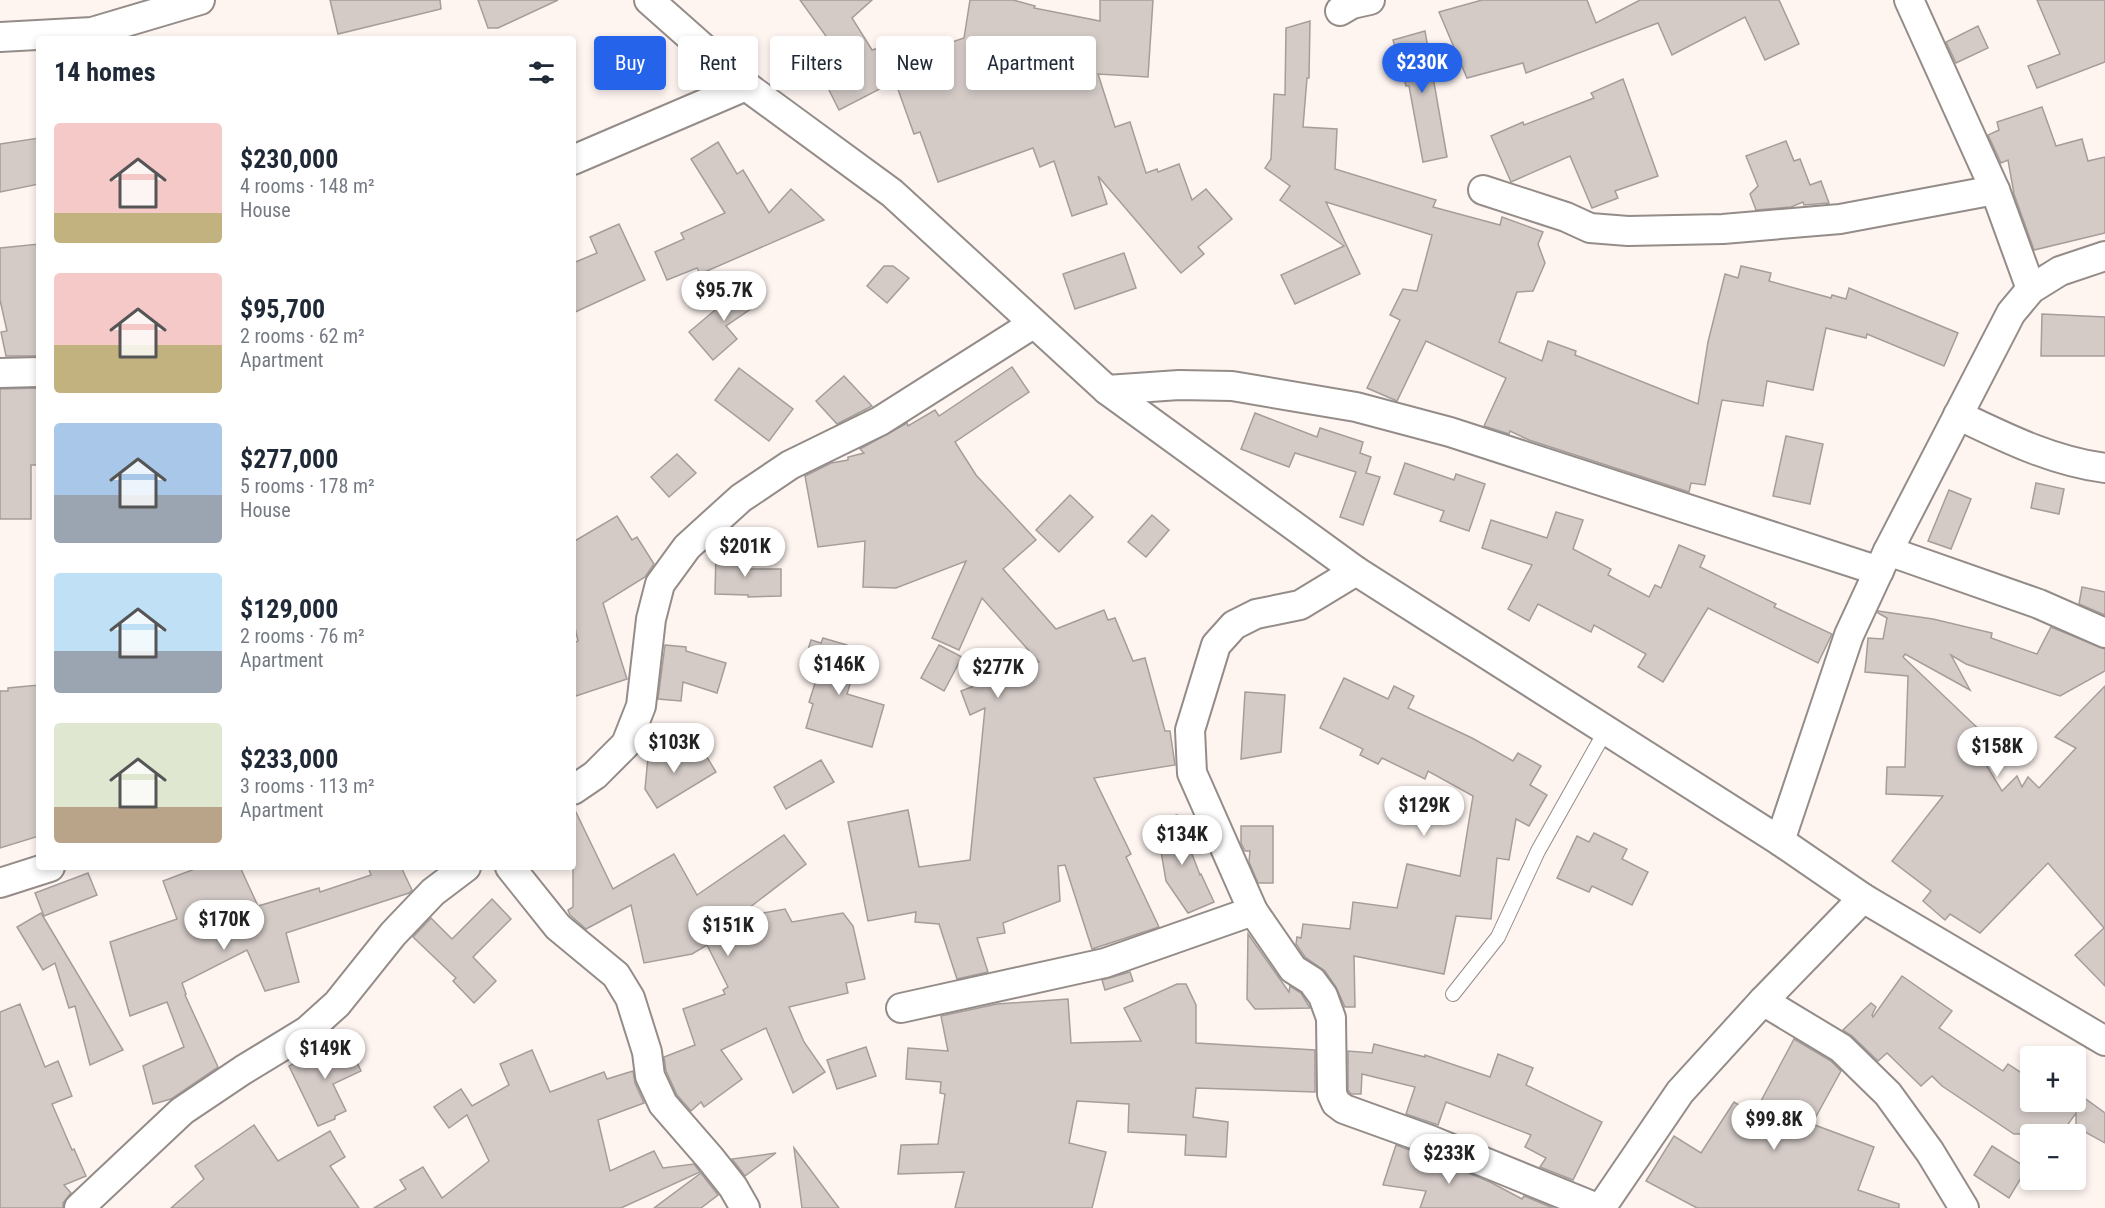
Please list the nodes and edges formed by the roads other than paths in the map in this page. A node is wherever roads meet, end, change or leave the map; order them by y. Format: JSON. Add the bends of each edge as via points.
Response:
{"nodes":[{"id":1,"x":200,"y":0,"type":"edge"},
{"id":2,"x":649,"y":0,"type":"edge"},
{"id":3,"x":1370,"y":0,"type":"edge"},
{"id":4,"x":1909,"y":0,"type":"edge"},
{"id":5,"x":1340,"y":11,"type":"dead end"},
{"id":6,"x":690,"y":36,"type":"edge"},
{"id":7,"x":0,"y":37,"type":"edge"},
{"id":8,"x":737,"y":90,"type":"edge"},
{"id":9,"x":751,"y":90,"type":"edge"},
{"id":10,"x":576,"y":159,"type":"edge"},
{"id":11,"x":1483,"y":190,"type":"dead end"},
{"id":12,"x":1995,"y":190,"type":"junction"},
{"id":13,"x":2105,"y":256,"type":"edge"},
{"id":14,"x":2031,"y":289,"type":"junction"},
{"id":15,"x":1033,"y":324,"type":"junction"},
{"id":16,"x":36,"y":372,"type":"edge"},
{"id":17,"x":0,"y":373,"type":"edge"},
{"id":18,"x":1107,"y":390,"type":"junction"},
{"id":19,"x":1958,"y":415,"type":"junction"},
{"id":20,"x":2105,"y":468,"type":"edge"},
{"id":21,"x":1883,"y":561,"type":"junction"},
{"id":22,"x":1356,"y":571,"type":"junction"},
{"id":23,"x":2105,"y":633,"type":"edge"},
{"id":24,"x":1606,"y":730,"type":"junction"},
{"id":25,"x":576,"y":788,"type":"edge"},
{"id":26,"x":1780,"y":841,"type":"junction"},
{"id":27,"x":41,"y":870,"type":"edge"},
{"id":28,"x":462,"y":870,"type":"edge"},
{"id":29,"x":512,"y":870,"type":"edge"},
{"id":30,"x":0,"y":884,"type":"edge"},
{"id":31,"x":1863,"y":898,"type":"junction"},
{"id":32,"x":1253,"y":911,"type":"junction"},
{"id":33,"x":1453,"y":994,"type":"dead end"},
{"id":34,"x":1763,"y":1001,"type":"junction"},
{"id":35,"x":901,"y":1008,"type":"dead end"},
{"id":36,"x":2105,"y":1041,"type":"edge"},
{"id":37,"x":79,"y":1208,"type":"edge"},
{"id":38,"x":745,"y":1208,"type":"edge"},
{"id":39,"x":1599,"y":1208,"type":"edge"},
{"id":40,"x":1964,"y":1208,"type":"edge"}],
"edges":[{"from":1,"to":7,"type":"street","via":[[92,32]]},
{"from":2,"to":6,"type":"street"},
{"from":3,"to":5,"type":"street"},
{"from":4,"to":12,"type":"street"},
{"from":8,"to":10,"type":"street"},
{"from":9,"to":15,"type":"street","via":[[892,193]]},
{"from":11,"to":12,"type":"street","via":[[1590,228],[1628,231],[1723,229],[1840,219]]},
{"from":12,"to":14,"type":"street"},
{"from":13,"to":14,"type":"street","via":[[2060,271]]},
{"from":14,"to":19,"type":"street","via":[[2011,313]]},
{"from":15,"to":18,"type":"street"},
{"from":15,"to":25,"type":"street","via":[[880,421],[790,465],[741,498],[687,546],[660,584],[651,619],[641,706],[626,744]]},
{"from":16,"to":17,"type":"street"},
{"from":18,"to":21,"type":"street","via":[[1232,386],[1356,407]]},
{"from":18,"to":22,"type":"street"},
{"from":19,"to":20,"type":"street","via":[[2022,446],[2078,464]]},
{"from":19,"to":21,"type":"street"},
{"from":21,"to":23,"type":"street","via":[[2039,604]]},
{"from":21,"to":26,"type":"street","via":[[1845,646]]},
{"from":22,"to":24,"type":"street"},
{"from":22,"to":32,"type":"street","via":[[1300,605],[1256,614],[1234,625],[1216,645],[1190,730],[1192,773]]},
{"from":24,"to":26,"type":"street"},
{"from":24,"to":33,"type":"lane","via":[[1538,851],[1498,937]]},
{"from":26,"to":31,"type":"street"},
{"from":27,"to":30,"type":"street"},
{"from":28,"to":37,"type":"street","via":[[433,892],[393,934],[337,1004],[307,1031],[182,1111]]},
{"from":29,"to":38,"type":"street","via":[[558,927],[616,975],[630,998],[647,1052],[650,1076],[663,1104],[733,1187]]},
{"from":31,"to":34,"type":"street"},
{"from":31,"to":36,"type":"street"},
{"from":32,"to":35,"type":"street","via":[[1106,963]]},
{"from":32,"to":39,"type":"street","via":[[1293,969],[1312,981],[1323,996],[1331,1018],[1332,1094],[1344,1109]]},
{"from":34,"to":39,"type":"street","via":[[1680,1092]]},
{"from":34,"to":40,"type":"street","via":[[1842,1048],[1888,1094]]}]}
